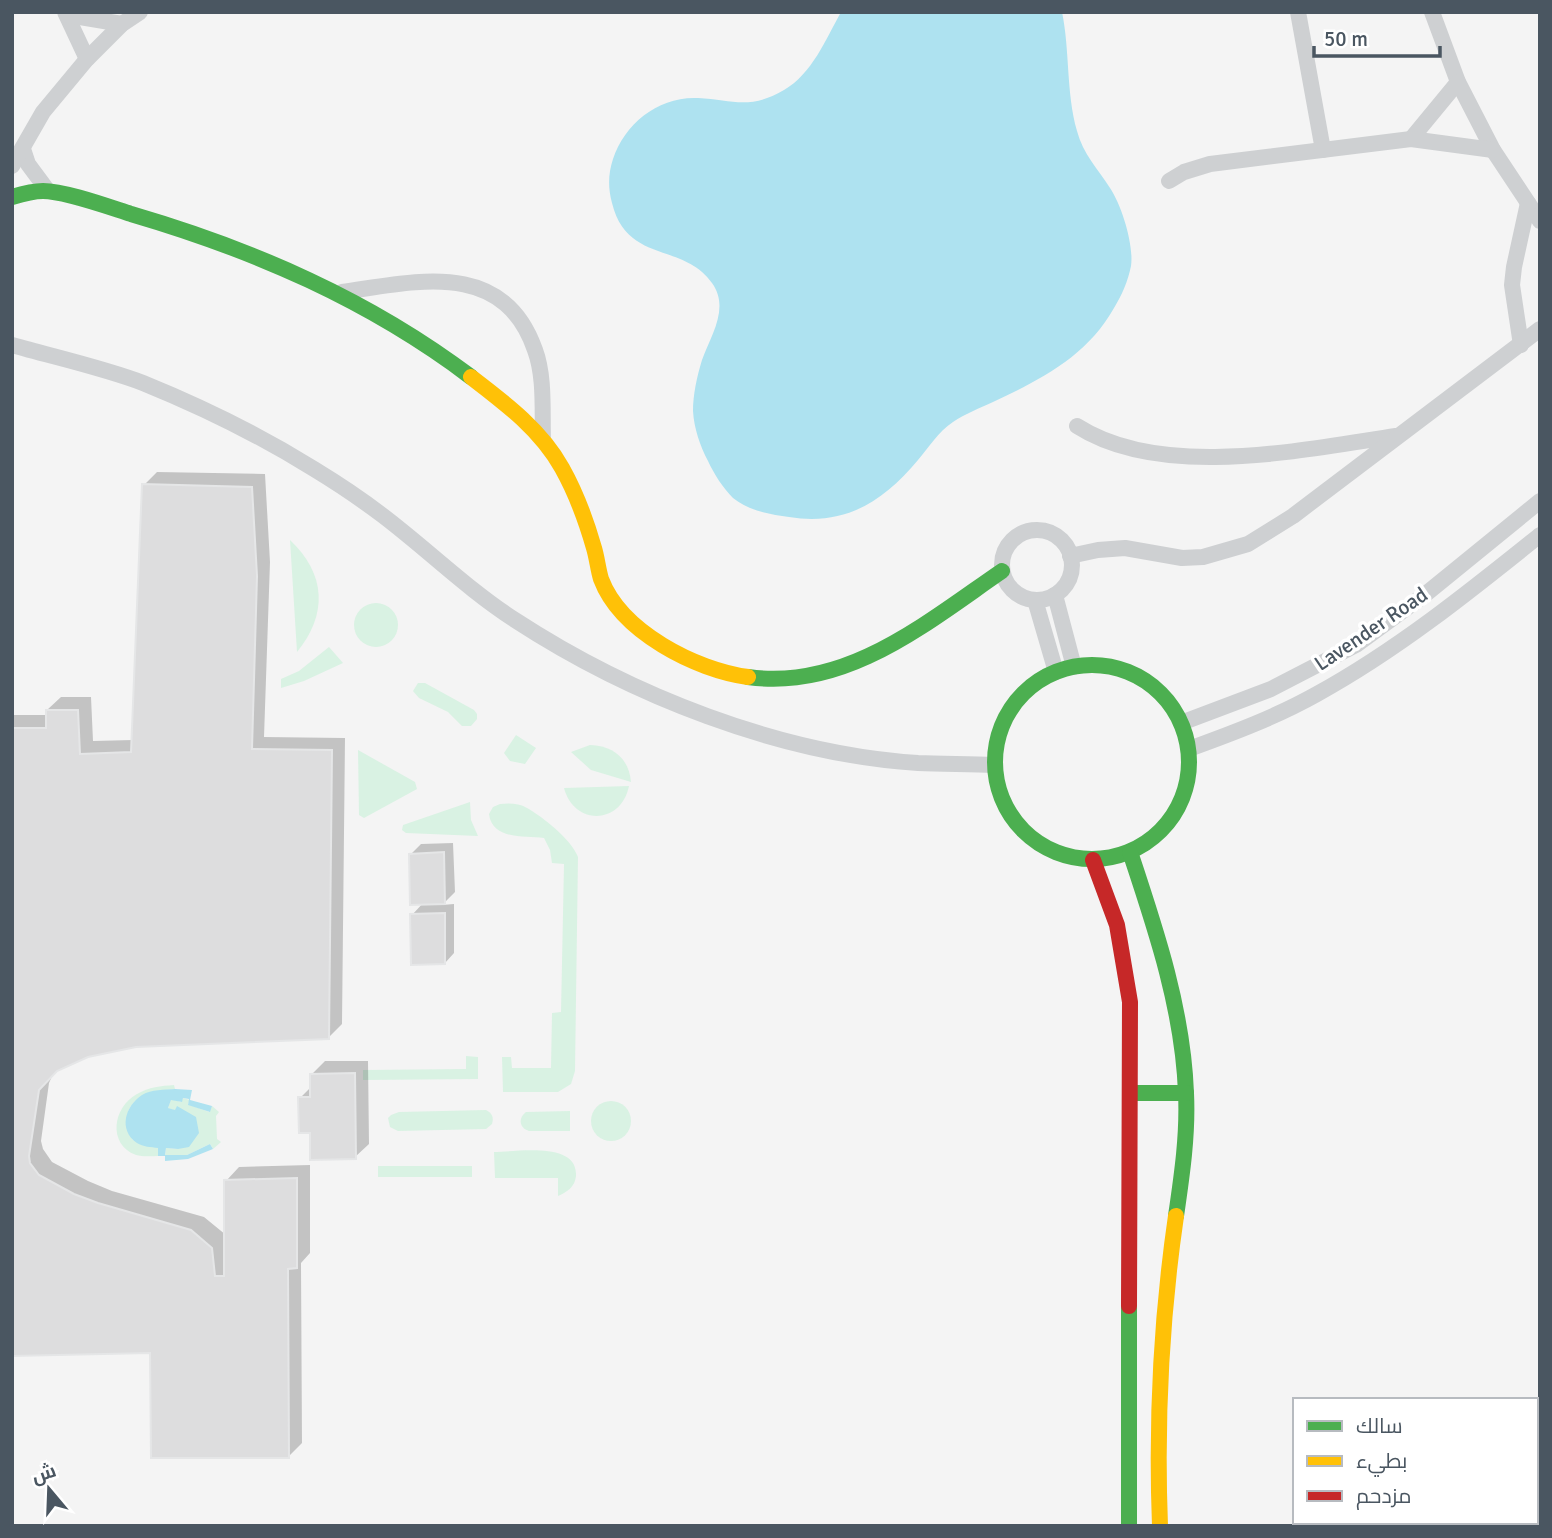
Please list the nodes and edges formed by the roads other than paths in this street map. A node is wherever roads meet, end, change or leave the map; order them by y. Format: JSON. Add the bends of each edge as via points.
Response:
{"nodes":[{"id":1,"x":140,"y":12,"type":"edge"},
{"id":2,"x":1298,"y":12,"type":"edge"},
{"id":3,"x":1432,"y":12,"type":"edge"},
{"id":4,"x":67,"y":14,"type":"edge"},
{"id":5,"x":122,"y":24,"type":"junction"},
{"id":6,"x":87,"y":59,"type":"junction"},
{"id":7,"x":1458,"y":82,"type":"junction"},
{"id":8,"x":1411,"y":139,"type":"junction"},
{"id":9,"x":23,"y":149,"type":"junction"},
{"id":10,"x":1323,"y":150,"type":"junction"},
{"id":11,"x":1493,"y":150,"type":"junction"},
{"id":12,"x":12,"y":166,"type":"edge"},
{"id":13,"x":1169,"y":181,"type":"dead end"},
{"id":14,"x":48,"y":191,"type":"junction"},
{"id":15,"x":12,"y":197,"type":"edge"},
{"id":16,"x":1528,"y":203,"type":"junction"},
{"id":17,"x":1540,"y":221,"type":"edge"},
{"id":18,"x":342,"y":292,"type":"junction"},
{"id":19,"x":1540,"y":329,"type":"edge"},
{"id":20,"x":12,"y":345,"type":"edge"},
{"id":21,"x":1521,"y":345,"type":"junction"},
{"id":22,"x":1077,"y":426,"type":"dead end"},
{"id":23,"x":1398,"y":435,"type":"junction"},
{"id":24,"x":543,"y":440,"type":"junction"},
{"id":25,"x":1540,"y":502,"type":"edge"},
{"id":26,"x":1540,"y":535,"type":"edge"},
{"id":27,"x":1070,"y":556,"type":"junction"},
{"id":28,"x":1002,"y":571,"type":"junction"},
{"id":29,"x":1055,"y":594,"type":"junction"},
{"id":30,"x":1035,"y":600,"type":"junction"},
{"id":31,"x":1074,"y":667,"type":"junction"},
{"id":32,"x":1056,"y":672,"type":"junction"},
{"id":33,"x":1181,"y":723,"type":"junction"},
{"id":34,"x":1189,"y":749,"type":"junction"},
{"id":35,"x":994,"y":765,"type":"junction"},
{"id":36,"x":1130,"y":852,"type":"junction"},
{"id":37,"x":1093,"y":860,"type":"junction"},
{"id":38,"x":1130,"y":1093,"type":"junction"},
{"id":39,"x":1186,"y":1093,"type":"junction"},
{"id":40,"x":1129,"y":1526,"type":"edge"},
{"id":41,"x":1160,"y":1526,"type":"edge"}],
"edges":[{"from":1,"to":5,"type":"street"},
{"from":2,"to":10,"type":"street"},
{"from":3,"to":7,"type":"street"},
{"from":4,"to":5,"type":"street"},
{"from":4,"to":6,"type":"street"},
{"from":5,"to":6,"type":"street"},
{"from":6,"to":9,"type":"street","via":[[43,112]]},
{"from":7,"to":8,"type":"street"},
{"from":7,"to":11,"type":"street"},
{"from":8,"to":10,"type":"street"},
{"from":8,"to":11,"type":"street"},
{"from":9,"to":12,"type":"street"},
{"from":9,"to":14,"type":"street"},
{"from":10,"to":13,"type":"street","via":[[1210,164]]},
{"from":11,"to":16,"type":"street"},
{"from":14,"to":15,"type":"street"},
{"from":14,"to":18,"type":"street","via":[[234,247]]},
{"from":16,"to":17,"type":"street"},
{"from":16,"to":21,"type":"street","via":[[1513,285]]},
{"from":18,"to":24,"type":"street","via":[[448,358]]},
{"from":18,"to":24,"type":"street","via":[[433,280],[460,282],[507,306],[525,327],[536,351]]},
{"from":19,"to":21,"type":"street"},
{"from":20,"to":35,"type":"street","via":[[142,383],[265,442],[382,515],[514,620],[625,682],[733,725],[793,742],[916,763]]},
{"from":21,"to":23,"type":"street"},
{"from":22,"to":23,"type":"street","via":[[1121,448],[1225,457],[1277,454]]},
{"from":23,"to":27,"type":"street","via":[[1293,516],[1248,544],[1203,557],[1125,548]]},
{"from":24,"to":28,"type":"street","via":[[582,508],[602,582],[621,609],[671,651],[731,675],[796,679],[859,663]]},
{"from":25,"to":33,"type":"street","name":"Lavender Road","via":[[1356,645],[1271,689]]},
{"from":26,"to":34,"type":"street","name":"Lavender Road","via":[[1354,673],[1274,716]]},
{"from":27,"to":28,"type":"street","via":[[1052,534],[1024,532],[1004,552]]},
{"from":27,"to":29,"type":"street","via":[[1067,582]]},
{"from":28,"to":30,"type":"street","via":[[1013,592]]},
{"from":29,"to":30,"type":"street"},
{"from":29,"to":31,"type":"street"},
{"from":30,"to":32,"type":"street"},
{"from":31,"to":32,"type":"street"},
{"from":31,"to":33,"type":"street","via":[[1107,666],[1138,676],[1164,696]]},
{"from":32,"to":35,"type":"street","via":[[1027,690],[1011,709],[999,731]]},
{"from":33,"to":34,"type":"street"},
{"from":34,"to":36,"type":"street","via":[[1188,780],[1177,810],[1157,835]]},
{"from":35,"to":37,"type":"street","via":[[1002,802],[1024,832],[1056,853]]},
{"from":36,"to":37,"type":"street"},
{"from":36,"to":39,"type":"street","via":[[1174,997]]},
{"from":37,"to":38,"type":"street","via":[[1117,925],[1126,968]]},
{"from":38,"to":39,"type":"street"},
{"from":38,"to":40,"type":"street"},
{"from":39,"to":41,"type":"street","via":[[1157,1400]]}]}
